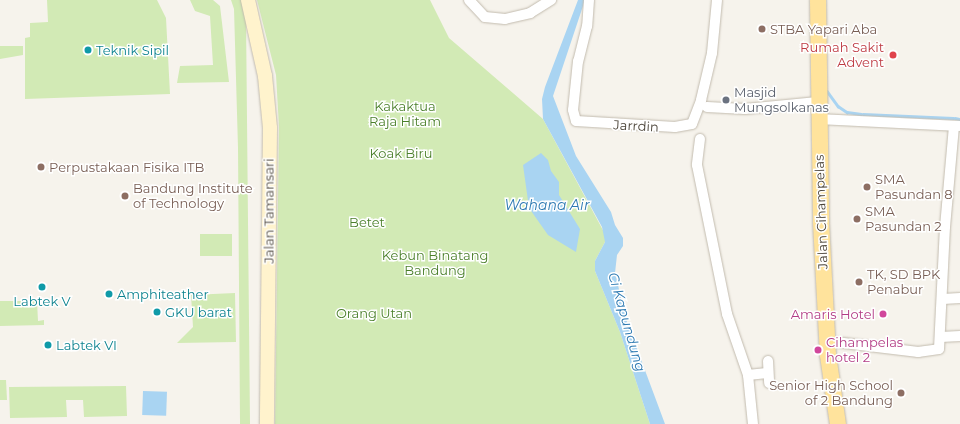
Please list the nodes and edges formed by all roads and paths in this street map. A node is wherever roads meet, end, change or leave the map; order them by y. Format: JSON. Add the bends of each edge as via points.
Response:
{"nodes":[{"id":1,"x":248,"y":0,"type":"edge"},
{"id":2,"x":469,"y":0,"type":"edge"},
{"id":3,"x":551,"y":0,"type":"edge"},
{"id":4,"x":589,"y":0,"type":"edge"},
{"id":5,"x":717,"y":0,"type":"edge"},
{"id":6,"x":818,"y":0,"type":"edge"},
{"id":7,"x":818,"y":102,"type":"junction"},
{"id":8,"x":707,"y":107,"type":"dead end"},
{"id":9,"x":818,"y":119,"type":"junction"},
{"id":10,"x":957,"y":126,"type":"edge"},
{"id":11,"x":700,"y":139,"type":"dead end"},
{"id":12,"x":956,"y":148,"type":"edge"},
{"id":13,"x":960,"y":298,"type":"edge"},
{"id":14,"x":943,"y":299,"type":"junction"},
{"id":15,"x":960,"y":336,"type":"edge"},
{"id":16,"x":941,"y":337,"type":"junction"},
{"id":17,"x":827,"y":341,"type":"junction"},
{"id":18,"x":768,"y":361,"type":"dead end"},
{"id":19,"x":748,"y":375,"type":"junction"},
{"id":20,"x":267,"y":424,"type":"edge"},
{"id":21,"x":753,"y":424,"type":"edge"},
{"id":22,"x":838,"y":424,"type":"edge"}],
"edges":[{"from":1,"to":20,"type":"main road","name":"Jalan Tamansari","via":[[265,76],[270,128]]},
{"from":2,"to":3,"type":"street","via":[[485,17],[505,19],[530,13]]},
{"from":4,"to":5,"type":"street","name":"Jarrdin","via":[[587,26],[578,61],[573,110],[576,121],[675,127],[692,124],[701,100],[712,53]]},
{"from":6,"to":7,"type":"main road","name":"Jalan Cihampelas"},
{"from":7,"to":8,"type":"street","via":[[745,109]]},
{"from":7,"to":9,"type":"main road","name":"Jalan Cihampelas"},
{"from":9,"to":10,"type":"street"},
{"from":9,"to":17,"type":"main road","name":"Jalan Cihampelas"},
{"from":10,"to":12,"type":"street"},
{"from":11,"to":19,"type":"street","via":[[697,164],[727,314]]},
{"from":12,"to":14,"type":"street","via":[[945,227]]},
{"from":13,"to":14,"type":"street"},
{"from":14,"to":16,"type":"street"},
{"from":15,"to":16,"type":"street"},
{"from":16,"to":17,"type":"street","via":[[936,351],[918,352]]},
{"from":17,"to":22,"type":"main road","name":"Jalan Cihampelas"},
{"from":18,"to":19,"type":"street","via":[[768,378]]},
{"from":19,"to":21,"type":"street"}]}
